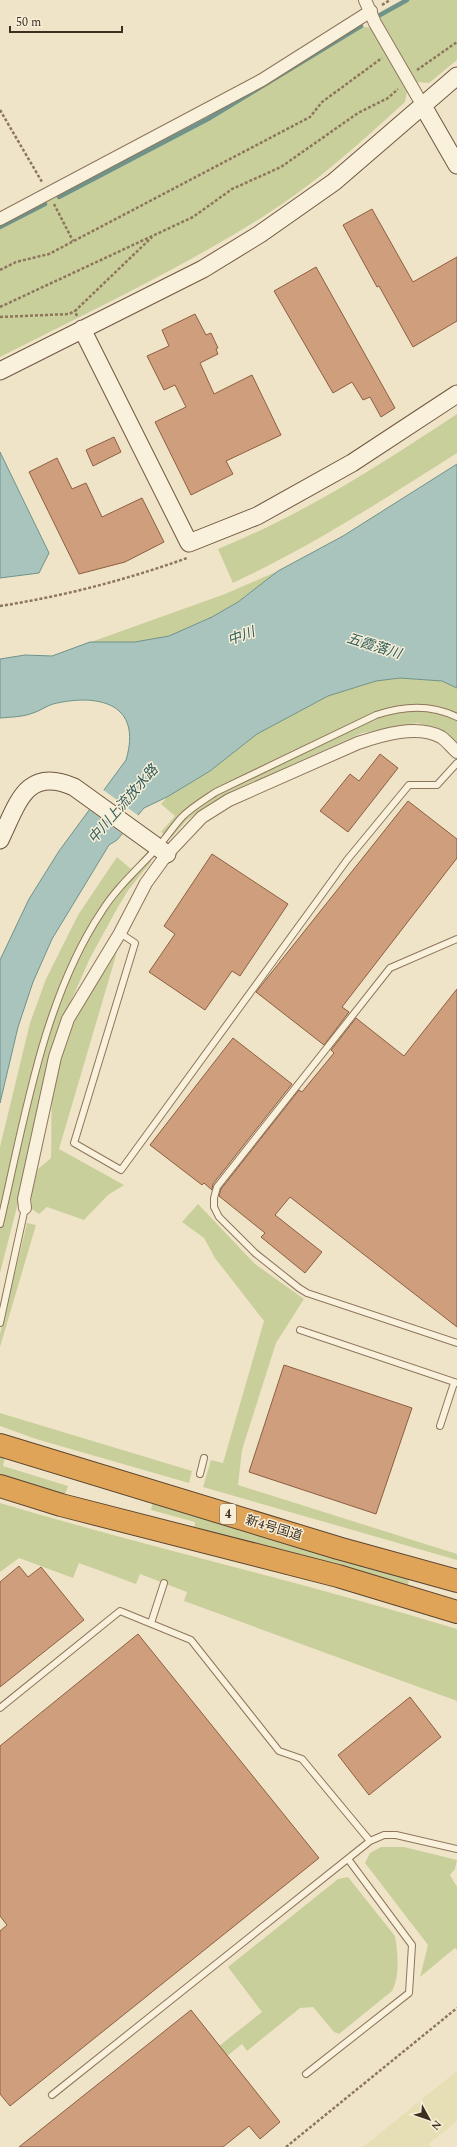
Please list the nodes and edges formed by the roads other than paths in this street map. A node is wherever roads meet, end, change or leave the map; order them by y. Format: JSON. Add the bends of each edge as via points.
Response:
{"nodes":[{"id":1,"x":365,"y":0,"type":"edge"},
{"id":2,"x":371,"y":11,"type":"junction"},
{"id":3,"x":457,"y":76,"type":"edge"},
{"id":4,"x":423,"y":106,"type":"junction"},
{"id":5,"x":457,"y":165,"type":"edge"},
{"id":6,"x":0,"y":219,"type":"edge"},
{"id":7,"x":80,"y":325,"type":"junction"},
{"id":8,"x":0,"y":371,"type":"edge"},
{"id":9,"x":457,"y":394,"type":"edge"},
{"id":10,"x":457,"y":717,"type":"edge"},
{"id":11,"x":457,"y":752,"type":"edge"},
{"id":12,"x":457,"y":763,"type":"edge"},
{"id":13,"x":0,"y":840,"type":"edge"},
{"id":14,"x":159,"y":848,"type":"junction"},
{"id":15,"x":120,"y":932,"type":"junction"},
{"id":16,"x":457,"y":939,"type":"edge"},
{"id":17,"x":25,"y":1208,"type":"joint"},
{"id":18,"x":0,"y":1224,"type":"edge"},
{"id":19,"x":0,"y":1322,"type":"edge"},
{"id":20,"x":300,"y":1330,"type":"dead end"},
{"id":21,"x":457,"y":1343,"type":"edge"},
{"id":22,"x":456,"y":1383,"type":"edge"},
{"id":23,"x":440,"y":1426,"type":"dead end"},
{"id":24,"x":0,"y":1445,"type":"edge"},
{"id":25,"x":204,"y":1458,"type":"dead end"},
{"id":26,"x":200,"y":1474,"type":"dead end"},
{"id":27,"x":0,"y":1486,"type":"edge"},
{"id":28,"x":457,"y":1581,"type":"edge"},
{"id":29,"x":164,"y":1583,"type":"dead end"},
{"id":30,"x":457,"y":1612,"type":"edge"},
{"id":31,"x":151,"y":1623,"type":"junction"},
{"id":32,"x":0,"y":1708,"type":"edge"},
{"id":33,"x":370,"y":1841,"type":"junction"},
{"id":34,"x":457,"y":1849,"type":"edge"},
{"id":35,"x":348,"y":1859,"type":"junction"},
{"id":36,"x":306,"y":2074,"type":"dead end"},
{"id":37,"x":52,"y":2095,"type":"dead end"}],
"edges":[{"from":1,"to":2,"type":"street"},
{"from":2,"to":4,"type":"street","via":[[375,23]]},
{"from":2,"to":6,"type":"street","via":[[262,80]]},
{"from":3,"to":4,"type":"street"},
{"from":4,"to":5,"type":"street"},
{"from":4,"to":7,"type":"street","via":[[334,182],[260,234],[203,268]]},
{"from":7,"to":8,"type":"street"},
{"from":7,"to":9,"type":"street","via":[[189,543],[257,516],[352,463]]},
{"from":10,"to":14,"type":"lane","via":[[445,711],[424,707],[397,708],[376,715],[216,792],[182,817]]},
{"from":11,"to":14,"type":"street","via":[[442,738],[429,733],[381,736],[358,743],[229,800]]},
{"from":12,"to":15,"type":"lane","via":[[437,785],[409,785],[347,860],[121,1170],[74,1143],[135,943]]},
{"from":13,"to":14,"type":"street","via":[[22,796],[38,781],[57,780],[74,787]]},
{"from":14,"to":15,"type":"street","via":[[146,883]]},
{"from":14,"to":18,"type":"lane","via":[[120,886],[101,912],[66,981],[51,1019]]},
{"from":15,"to":17,"type":"street","via":[[68,1019],[60,1042],[49,1079],[24,1199]]},
{"from":16,"to":21,"type":"lane","via":[[390,968],[217,1187],[214,1198],[214,1207],[224,1222],[255,1253],[307,1293]]},
{"from":17,"to":19,"type":"lane"},
{"from":20,"to":22,"type":"lane"},
{"from":22,"to":23,"type":"lane"},
{"from":24,"to":28,"type":"highway","name":"新4号国道","number":"4","via":[[338,1548]]},
{"from":25,"to":26,"type":"lane"},
{"from":27,"to":30,"type":"highway","via":[[61,1505],[338,1576]]},
{"from":29,"to":31,"type":"lane"},
{"from":31,"to":32,"type":"lane","via":[[120,1611]]},
{"from":31,"to":33,"type":"lane","via":[[191,1640],[279,1751],[302,1759]]},
{"from":33,"to":34,"type":"lane","via":[[384,1835],[396,1835]]},
{"from":33,"to":35,"type":"lane"},
{"from":35,"to":36,"type":"lane","via":[[412,1945],[409,1993]]},
{"from":35,"to":37,"type":"lane"}]}
